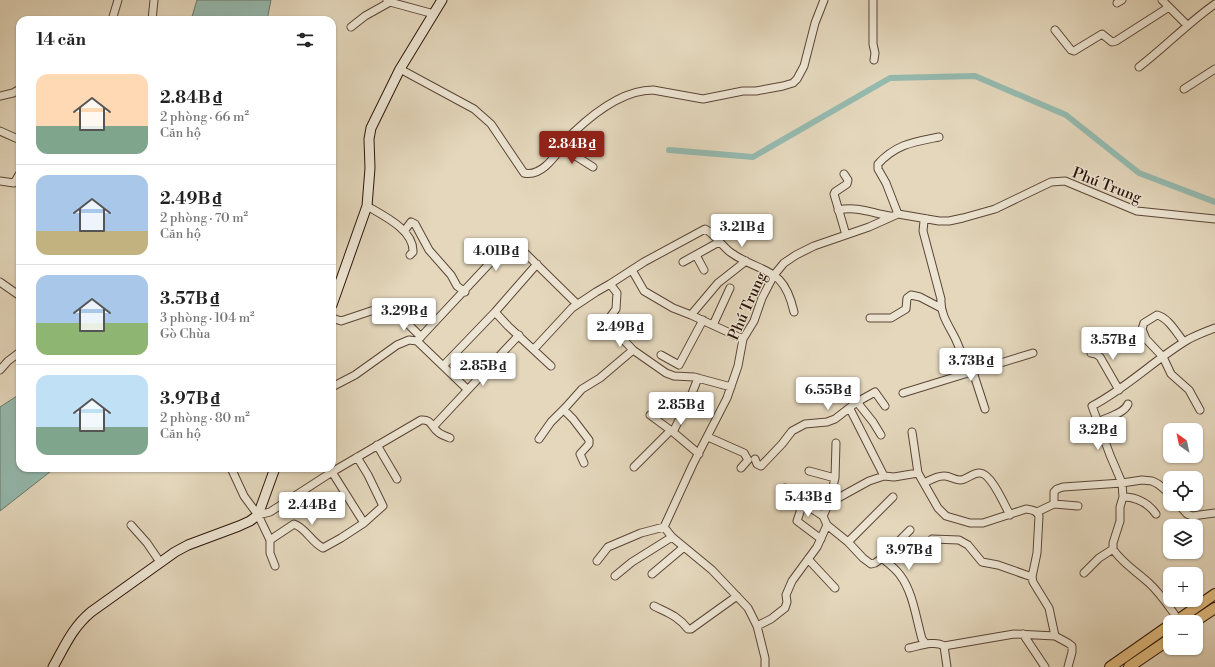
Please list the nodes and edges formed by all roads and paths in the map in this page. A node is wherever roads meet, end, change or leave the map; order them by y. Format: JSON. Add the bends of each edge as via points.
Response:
{"nodes":[{"id":1,"x":118,"y":0,"type":"edge"},
{"id":2,"x":154,"y":0,"type":"edge"},
{"id":3,"x":442,"y":0,"type":"edge"},
{"id":4,"x":824,"y":0,"type":"edge"},
{"id":5,"x":874,"y":0,"type":"edge"},
{"id":6,"x":1162,"y":0,"type":"edge"},
{"id":7,"x":388,"y":1,"type":"edge"},
{"id":8,"x":1215,"y":4,"type":"edge"},
{"id":9,"x":1169,"y":7,"type":"junction"},
{"id":10,"x":434,"y":14,"type":"junction"},
{"id":11,"x":113,"y":16,"type":"edge"},
{"id":12,"x":152,"y":16,"type":"edge"},
{"id":13,"x":1187,"y":25,"type":"junction"},
{"id":14,"x":350,"y":27,"type":"dead end"},
{"id":15,"x":1055,"y":30,"type":"dead end"},
{"id":16,"x":874,"y":60,"type":"dead end"},
{"id":17,"x":1139,"y":67,"type":"dead end"},
{"id":18,"x":400,"y":69,"type":"junction"},
{"id":19,"x":1215,"y":69,"type":"edge"},
{"id":20,"x":1184,"y":89,"type":"dead end"},
{"id":21,"x":16,"y":91,"type":"edge"},
{"id":22,"x":0,"y":96,"type":"edge"},
{"id":23,"x":0,"y":131,"type":"edge"},
{"id":24,"x":939,"y":137,"type":"dead end"},
{"id":25,"x":16,"y":138,"type":"edge"},
{"id":26,"x":563,"y":146,"type":"junction"},
{"id":27,"x":593,"y":166,"type":"dead end"},
{"id":28,"x":844,"y":174,"type":"dead end"},
{"id":29,"x":16,"y":180,"type":"edge"},
{"id":30,"x":0,"y":181,"type":"edge"},
{"id":31,"x":367,"y":206,"type":"junction"},
{"id":32,"x":838,"y":210,"type":"junction"},
{"id":33,"x":898,"y":214,"type":"junction"},
{"id":34,"x":890,"y":216,"type":"junction"},
{"id":35,"x":927,"y":219,"type":"junction"},
{"id":36,"x":1215,"y":219,"type":"edge"},
{"id":37,"x":404,"y":230,"type":"junction"},
{"id":38,"x":846,"y":235,"type":"junction"},
{"id":39,"x":719,"y":242,"type":"junction"},
{"id":40,"x":410,"y":255,"type":"dead end"},
{"id":41,"x":696,"y":255,"type":"junction"},
{"id":42,"x":746,"y":261,"type":"junction"},
{"id":43,"x":683,"y":262,"type":"dead end"},
{"id":44,"x":537,"y":264,"type":"junction"},
{"id":45,"x":632,"y":270,"type":"junction"},
{"id":46,"x":704,"y":270,"type":"dead end"},
{"id":47,"x":774,"y":274,"type":"junction"},
{"id":48,"x":0,"y":282,"type":"edge"},
{"id":49,"x":610,"y":284,"type":"junction"},
{"id":50,"x":730,"y":288,"type":"dead end"},
{"id":51,"x":464,"y":292,"type":"junction"},
{"id":52,"x":16,"y":293,"type":"edge"},
{"id":53,"x":336,"y":295,"type":"edge"},
{"id":54,"x":577,"y":304,"type":"junction"},
{"id":55,"x":941,"y":308,"type":"junction"},
{"id":56,"x":495,"y":312,"type":"junction"},
{"id":57,"x":794,"y":312,"type":"dead end"},
{"id":58,"x":692,"y":315,"type":"junction"},
{"id":59,"x":870,"y":318,"type":"dead end"},
{"id":60,"x":336,"y":319,"type":"edge"},
{"id":61,"x":703,"y":320,"type":"junction"},
{"id":62,"x":713,"y":325,"type":"junction"},
{"id":63,"x":1215,"y":328,"type":"edge"},
{"id":64,"x":519,"y":335,"type":"junction"},
{"id":65,"x":419,"y":339,"type":"junction"},
{"id":66,"x":743,"y":339,"type":"junction"},
{"id":67,"x":1184,"y":342,"type":"junction"},
{"id":68,"x":534,"y":349,"type":"junction"},
{"id":69,"x":633,"y":350,"type":"junction"},
{"id":70,"x":1033,"y":353,"type":"dead end"},
{"id":71,"x":1091,"y":353,"type":"dead end"},
{"id":72,"x":16,"y":355,"type":"edge"},
{"id":73,"x":661,"y":355,"type":"dead end"},
{"id":74,"x":1163,"y":357,"type":"junction"},
{"id":75,"x":443,"y":366,"type":"junction"},
{"id":76,"x":551,"y":366,"type":"dead end"},
{"id":77,"x":0,"y":370,"type":"edge"},
{"id":78,"x":971,"y":372,"type":"junction"},
{"id":79,"x":698,"y":378,"type":"junction"},
{"id":80,"x":336,"y":385,"type":"edge"},
{"id":81,"x":731,"y":387,"type":"junction"},
{"id":82,"x":467,"y":389,"type":"junction"},
{"id":83,"x":1118,"y":390,"type":"junction"},
{"id":84,"x":903,"y":393,"type":"dead end"},
{"id":85,"x":857,"y":402,"type":"junction"},
{"id":86,"x":1128,"y":404,"type":"dead end"},
{"id":87,"x":885,"y":406,"type":"dead end"},
{"id":88,"x":850,"y":408,"type":"junction"},
{"id":89,"x":986,"y":409,"type":"dead end"},
{"id":90,"x":564,"y":410,"type":"junction"},
{"id":91,"x":1200,"y":410,"type":"dead end"},
{"id":92,"x":650,"y":415,"type":"dead end"},
{"id":93,"x":1098,"y":422,"type":"junction"},
{"id":94,"x":434,"y":426,"type":"junction"},
{"id":95,"x":672,"y":431,"type":"junction"},
{"id":96,"x":912,"y":432,"type":"dead end"},
{"id":97,"x":881,"y":435,"type":"dead end"},
{"id":98,"x":708,"y":436,"type":"junction"},
{"id":99,"x":450,"y":438,"type":"dead end"},
{"id":100,"x":539,"y":439,"type":"dead end"},
{"id":101,"x":836,"y":443,"type":"dead end"},
{"id":102,"x":377,"y":445,"type":"junction"},
{"id":103,"x":699,"y":454,"type":"junction"},
{"id":104,"x":357,"y":457,"type":"junction"},
{"id":105,"x":755,"y":459,"type":"dead end"},
{"id":106,"x":584,"y":463,"type":"dead end"},
{"id":107,"x":634,"y":467,"type":"dead end"},
{"id":108,"x":741,"y":468,"type":"dead end"},
{"id":109,"x":336,"y":470,"type":"edge"},
{"id":110,"x":809,"y":471,"type":"dead end"},
{"id":111,"x":233,"y":472,"type":"edge"},
{"id":112,"x":274,"y":472,"type":"edge"},
{"id":113,"x":332,"y":472,"type":"joint"},
{"id":114,"x":918,"y":473,"type":"junction"},
{"id":115,"x":884,"y":476,"type":"junction"},
{"id":116,"x":835,"y":478,"type":"junction"},
{"id":117,"x":397,"y":479,"type":"dead end"},
{"id":118,"x":924,"y":483,"type":"junction"},
{"id":119,"x":1122,"y":483,"type":"junction"},
{"id":120,"x":785,"y":488,"type":"dead end"},
{"id":121,"x":1163,"y":488,"type":"edge"},
{"id":122,"x":893,"y":497,"type":"dead end"},
{"id":123,"x":1123,"y":497,"type":"junction"},
{"id":124,"x":803,"y":503,"type":"junction"},
{"id":125,"x":829,"y":503,"type":"junction"},
{"id":126,"x":1054,"y":504,"type":"junction"},
{"id":127,"x":1078,"y":506,"type":"dead end"},
{"id":128,"x":1184,"y":511,"type":"edge"},
{"id":129,"x":1037,"y":512,"type":"junction"},
{"id":130,"x":1215,"y":513,"type":"edge"},
{"id":131,"x":1156,"y":514,"type":"dead end"},
{"id":132,"x":258,"y":515,"type":"junction"},
{"id":133,"x":1010,"y":515,"type":"junction"},
{"id":134,"x":823,"y":516,"type":"junction"},
{"id":135,"x":364,"y":523,"type":"junction"},
{"id":136,"x":131,"y":525,"type":"dead end"},
{"id":137,"x":827,"y":525,"type":"junction"},
{"id":138,"x":664,"y":527,"type":"junction"},
{"id":139,"x":910,"y":530,"type":"dead end"},
{"id":140,"x":672,"y":537,"type":"junction"},
{"id":141,"x":821,"y":539,"type":"junction"},
{"id":142,"x":932,"y":539,"type":"dead end"},
{"id":143,"x":270,"y":540,"type":"junction"},
{"id":144,"x":848,"y":542,"type":"junction"},
{"id":145,"x":684,"y":547,"type":"junction"},
{"id":146,"x":1113,"y":549,"type":"junction"},
{"id":147,"x":882,"y":558,"type":"junction"},
{"id":148,"x":808,"y":559,"type":"junction"},
{"id":149,"x":597,"y":561,"type":"dead end"},
{"id":150,"x":160,"y":562,"type":"junction"},
{"id":151,"x":275,"y":566,"type":"dead end"},
{"id":152,"x":1084,"y":573,"type":"dead end"},
{"id":153,"x":652,"y":574,"type":"dead end"},
{"id":154,"x":615,"y":576,"type":"dead end"},
{"id":155,"x":1032,"y":577,"type":"junction"},
{"id":156,"x":835,"y":588,"type":"dead end"},
{"id":157,"x":1215,"y":594,"type":"edge"},
{"id":158,"x":737,"y":596,"type":"junction"},
{"id":159,"x":654,"y":606,"type":"dead end"},
{"id":160,"x":1215,"y":608,"type":"edge"},
{"id":161,"x":1170,"y":615,"type":"edge"},
{"id":162,"x":1184,"y":615,"type":"edge"},
{"id":163,"x":1203,"y":616,"type":"edge"},
{"id":164,"x":757,"y":626,"type":"junction"},
{"id":165,"x":1163,"y":630,"type":"edge"},
{"id":166,"x":1023,"y":634,"type":"junction"},
{"id":167,"x":1055,"y":636,"type":"junction"},
{"id":168,"x":926,"y":644,"type":"junction"},
{"id":169,"x":1163,"y":644,"type":"edge"},
{"id":170,"x":944,"y":646,"type":"junction"},
{"id":171,"x":909,"y":648,"type":"dead end"},
{"id":172,"x":53,"y":667,"type":"edge"},
{"id":173,"x":765,"y":667,"type":"edge"},
{"id":174,"x":947,"y":667,"type":"edge"},
{"id":175,"x":1045,"y":667,"type":"edge"},
{"id":176,"x":1068,"y":667,"type":"edge"},
{"id":177,"x":1110,"y":667,"type":"edge"},
{"id":178,"x":1129,"y":667,"type":"edge"}],
"edges":[{"from":1,"to":11,"type":"street"},
{"from":2,"to":12,"type":"street"},
{"from":3,"to":10,"type":"street"},
{"from":4,"to":26,"type":"street","via":[[804,66],[793,83],[703,99],[646,90],[621,99],[597,113],[572,134]]},
{"from":5,"to":16,"type":"street"},
{"from":6,"to":9,"type":"street"},
{"from":7,"to":10,"type":"street"},
{"from":7,"to":14,"type":"street"},
{"from":8,"to":13,"type":"street"},
{"from":9,"to":13,"type":"street"},
{"from":9,"to":15,"type":"street","via":[[1116,42],[1102,34],[1074,51]]},
{"from":10,"to":18,"type":"street"},
{"from":13,"to":17,"type":"street","via":[[1162,50]]},
{"from":18,"to":26,"type":"street","via":[[474,109],[491,124],[524,173],[529,174],[543,168]]},
{"from":18,"to":31,"type":"street","via":[[371,128]]},
{"from":19,"to":20,"type":"street"},
{"from":21,"to":22,"type":"street"},
{"from":23,"to":25,"type":"street"},
{"from":24,"to":33,"type":"street","via":[[902,146],[885,156],[878,164]]},
{"from":26,"to":27,"type":"street"},
{"from":28,"to":32,"type":"street","via":[[848,184],[834,194]]},
{"from":29,"to":30,"type":"street","via":[[14,183]]},
{"from":31,"to":37,"type":"street"},
{"from":31,"to":53,"type":"street"},
{"from":32,"to":34,"type":"street","via":[[850,208]]},
{"from":32,"to":38,"type":"street"},
{"from":33,"to":34,"type":"street","name":"Phú Trung"},
{"from":33,"to":35,"type":"street","name":"Phú Trung"},
{"from":34,"to":38,"type":"street","name":"Phú Trung"},
{"from":35,"to":36,"type":"street","name":"Phú Trung","via":[[949,221],[973,216],[1051,182],[1065,181],[1137,211]]},
{"from":35,"to":55,"type":"street","via":[[924,221],[923,231],[941,299]]},
{"from":37,"to":40,"type":"street","via":[[413,247]]},
{"from":37,"to":51,"type":"street","via":[[411,222],[415,224],[429,250]]},
{"from":38,"to":47,"type":"street","name":"Phú Trung","via":[[796,255]]},
{"from":39,"to":41,"type":"street"},
{"from":39,"to":42,"type":"street","via":[[729,252]]},
{"from":39,"to":45,"type":"street","via":[[705,229]]},
{"from":41,"to":43,"type":"street"},
{"from":41,"to":46,"type":"street"},
{"from":42,"to":47,"type":"street"},
{"from":42,"to":58,"type":"street","via":[[718,283]]},
{"from":44,"to":51,"type":"street","via":[[519,247],[511,245],[503,250]]},
{"from":44,"to":54,"type":"street"},
{"from":44,"to":56,"type":"street"},
{"from":45,"to":49,"type":"street"},
{"from":45,"to":58,"type":"street","via":[[644,291],[673,308]]},
{"from":47,"to":57,"type":"street","via":[[786,287]]},
{"from":47,"to":66,"type":"street","name":"Phú Trung","via":[[754,321]]},
{"from":48,"to":52,"type":"street"},
{"from":49,"to":54,"type":"street"},
{"from":49,"to":69,"type":"street","via":[[617,293],[616,309],[605,324]]},
{"from":50,"to":62,"type":"street"},
{"from":51,"to":65,"type":"street"},
{"from":54,"to":68,"type":"street"},
{"from":55,"to":59,"type":"street","via":[[920,297],[909,295],[906,308],[893,318]]},
{"from":55,"to":78,"type":"street"},
{"from":56,"to":64,"type":"street"},
{"from":56,"to":75,"type":"street"},
{"from":58,"to":61,"type":"street"},
{"from":60,"to":65,"type":"street","via":[[341,321],[389,305]]},
{"from":61,"to":62,"type":"street"},
{"from":61,"to":73,"type":"street","via":[[679,365]]},
{"from":62,"to":66,"type":"street"},
{"from":63,"to":67,"type":"street"},
{"from":64,"to":68,"type":"street"},
{"from":64,"to":82,"type":"street"},
{"from":65,"to":75,"type":"street"},
{"from":65,"to":80,"type":"street","via":[[397,345],[355,375]]},
{"from":66,"to":81,"type":"street","name":"Phú Trung"},
{"from":67,"to":74,"type":"street"},
{"from":67,"to":74,"type":"street","via":[[1160,315],[1144,324],[1142,329],[1146,339]]},
{"from":68,"to":76,"type":"street"},
{"from":69,"to":79,"type":"street","via":[[666,373]]},
{"from":69,"to":90,"type":"street","via":[[600,378],[582,389]]},
{"from":70,"to":78,"type":"street"},
{"from":71,"to":83,"type":"street","via":[[1102,360]]},
{"from":72,"to":77,"type":"street"},
{"from":74,"to":83,"type":"street"},
{"from":74,"to":91,"type":"street","via":[[1170,374],[1189,390]]},
{"from":75,"to":82,"type":"street"},
{"from":78,"to":84,"type":"street"},
{"from":78,"to":89,"type":"street"},
{"from":79,"to":81,"type":"street"},
{"from":79,"to":95,"type":"street"},
{"from":81,"to":98,"type":"street","name":"Phú Trung"},
{"from":82,"to":94,"type":"street"},
{"from":83,"to":93,"type":"street","via":[[1092,406]]},
{"from":85,"to":87,"type":"street","via":[[875,392]]},
{"from":85,"to":88,"type":"street"},
{"from":85,"to":97,"type":"street"},
{"from":86,"to":93,"type":"street","via":[[1122,411]]},
{"from":88,"to":105,"type":"street","via":[[835,419],[805,424],[792,431],[761,466]]},
{"from":88,"to":115,"type":"street"},
{"from":90,"to":100,"type":"street","via":[[551,422]]},
{"from":90,"to":106,"type":"street","via":[[589,440],[589,444],[580,454]]},
{"from":92,"to":95,"type":"street"},
{"from":93,"to":119,"type":"street"},
{"from":94,"to":99,"type":"street","via":[[436,431]]},
{"from":94,"to":102,"type":"street","via":[[431,422],[421,420]]},
{"from":95,"to":103,"type":"street"},
{"from":95,"to":107,"type":"street"},
{"from":96,"to":114,"type":"street"},
{"from":98,"to":103,"type":"street","name":"Phú Trung"},
{"from":98,"to":108,"type":"street","via":[[744,453],[748,460]]},
{"from":101,"to":116,"type":"street"},
{"from":102,"to":104,"type":"street"},
{"from":102,"to":117,"type":"street"},
{"from":103,"to":138,"type":"street","name":"Phú Trung"},
{"from":104,"to":109,"type":"street"},
{"from":104,"to":135,"type":"street","via":[[383,506]]},
{"from":110,"to":116,"type":"street"},
{"from":111,"to":132,"type":"street","via":[[244,496]]},
{"from":112,"to":132,"type":"street"},
{"from":113,"to":132,"type":"street","via":[[270,512]]},
{"from":113,"to":135,"type":"street"},
{"from":114,"to":115,"type":"street"},
{"from":114,"to":118,"type":"street"},
{"from":115,"to":125,"type":"street","via":[[869,481]]},
{"from":116,"to":125,"type":"street"},
{"from":118,"to":133,"type":"street","via":[[938,508],[946,516],[983,523]]},
{"from":118,"to":133,"type":"street","via":[[943,476],[959,480],[979,472],[984,473]]},
{"from":119,"to":121,"type":"street","via":[[1142,480],[1158,484]]},
{"from":119,"to":123,"type":"street"},
{"from":119,"to":126,"type":"street","via":[[1063,487],[1054,492]]},
{"from":120,"to":124,"type":"street"},
{"from":122,"to":144,"type":"street"},
{"from":123,"to":131,"type":"street","via":[[1141,501]]},
{"from":123,"to":146,"type":"street","via":[[1120,502],[1119,528]]},
{"from":124,"to":134,"type":"street"},
{"from":124,"to":141,"type":"street","via":[[797,521]]},
{"from":125,"to":134,"type":"street"},
{"from":126,"to":127,"type":"street"},
{"from":126,"to":129,"type":"street"},
{"from":128,"to":130,"type":"street","via":[[1192,516]]},
{"from":129,"to":133,"type":"street","via":[[1026,510]]},
{"from":129,"to":155,"type":"street","via":[[1037,553]]},
{"from":132,"to":143,"type":"street"},
{"from":132,"to":150,"type":"street","via":[[239,526],[188,545]]},
{"from":134,"to":137,"type":"street"},
{"from":135,"to":143,"type":"street","via":[[323,548],[294,524]]},
{"from":136,"to":150,"type":"street"},
{"from":137,"to":141,"type":"street"},
{"from":137,"to":144,"type":"street"},
{"from":138,"to":140,"type":"street"},
{"from":138,"to":149,"type":"street","via":[[642,533],[608,548]]},
{"from":139,"to":147,"type":"street"},
{"from":140,"to":145,"type":"street"},
{"from":140,"to":154,"type":"street"},
{"from":141,"to":148,"type":"street"},
{"from":142,"to":155,"type":"street","via":[[959,540],[968,545],[982,562],[998,564]]},
{"from":143,"to":151,"type":"street","via":[[270,553]]},
{"from":144,"to":147,"type":"street","via":[[871,564]]},
{"from":145,"to":153,"type":"street"},
{"from":145,"to":158,"type":"street","via":[[712,570]]},
{"from":146,"to":152,"type":"street"},
{"from":146,"to":161,"type":"street","via":[[1159,593]]},
{"from":147,"to":168,"type":"street","via":[[895,569],[905,583],[922,639]]},
{"from":148,"to":156,"type":"street"},
{"from":148,"to":164,"type":"street","via":[[792,581],[786,595],[786,608]]},
{"from":150,"to":172,"type":"street","via":[[80,622]]},
{"from":155,"to":167,"type":"street","via":[[1049,608]]},
{"from":157,"to":162,"type":"main road"},
{"from":158,"to":159,"type":"street","via":[[688,629],[681,619]]},
{"from":158,"to":164,"type":"street","via":[[748,608]]},
{"from":160,"to":163,"type":"main road"},
{"from":164,"to":173,"type":"street"},
{"from":165,"to":177,"type":"main road"},
{"from":166,"to":167,"type":"street"},
{"from":166,"to":170,"type":"street"},
{"from":166,"to":175,"type":"street"},
{"from":167,"to":176,"type":"street","via":[[1072,646]]},
{"from":168,"to":170,"type":"street"},
{"from":168,"to":171,"type":"street"},
{"from":169,"to":178,"type":"main road"},
{"from":170,"to":174,"type":"street"}]}
